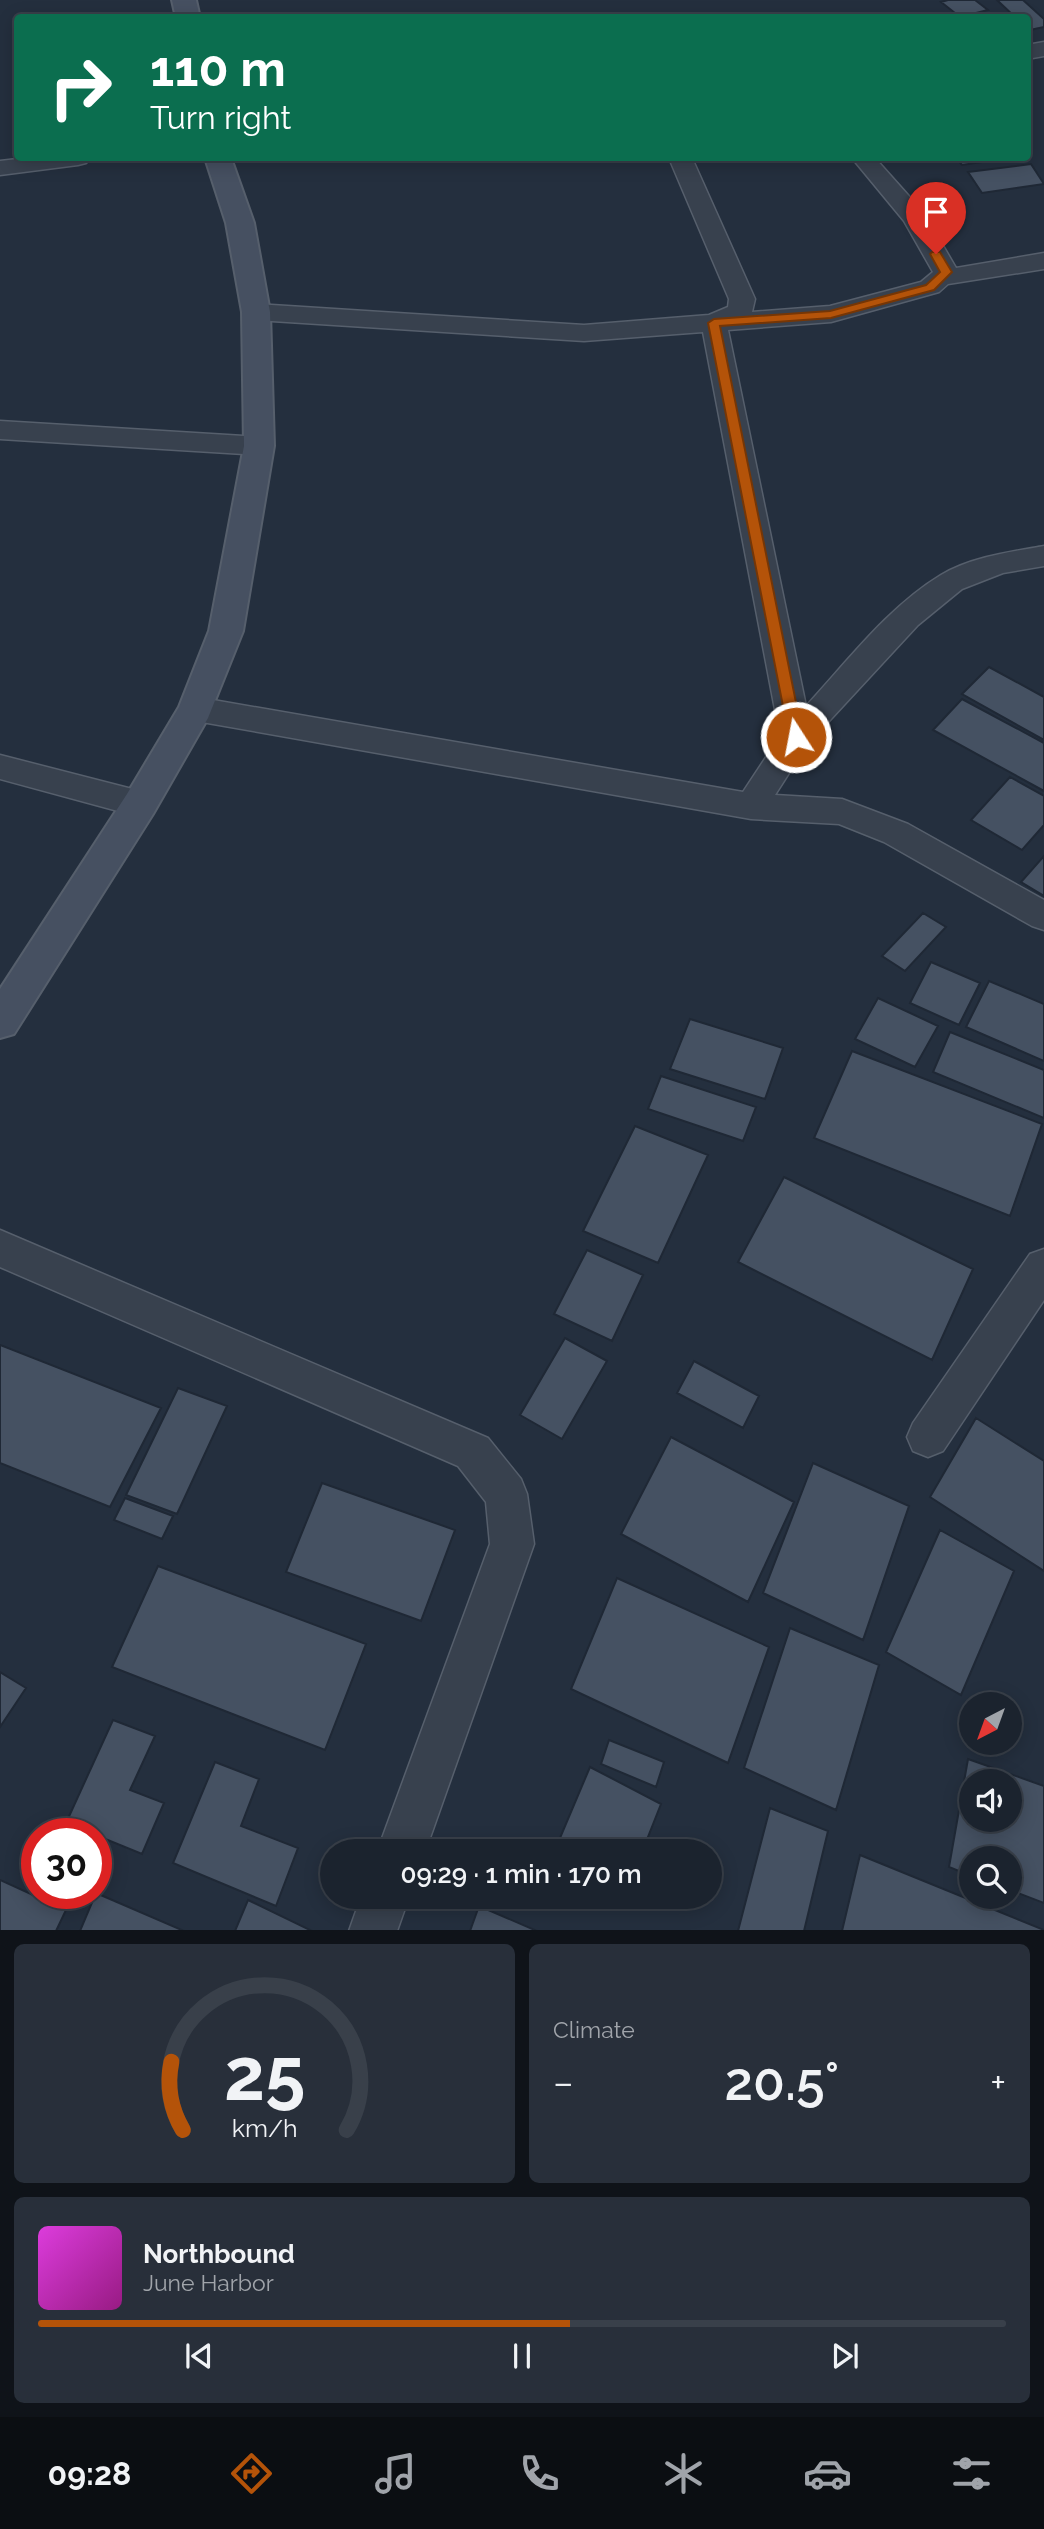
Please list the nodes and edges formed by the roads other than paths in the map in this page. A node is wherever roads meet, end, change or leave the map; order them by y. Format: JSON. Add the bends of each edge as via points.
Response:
{"nodes":[{"id":1,"x":55,"y":161,"type":"edge"},
{"id":2,"x":219,"y":161,"type":"edge"},
{"id":3,"x":681,"y":161,"type":"edge"},
{"id":4,"x":866,"y":161,"type":"edge"},
{"id":5,"x":0,"y":168,"type":"edge"},
{"id":6,"x":1044,"y":261,"type":"edge"},
{"id":7,"x":940,"y":278,"type":"junction"},
{"id":8,"x":256,"y":312,"type":"junction"},
{"id":9,"x":714,"y":323,"type":"junction"},
{"id":10,"x":0,"y":430,"type":"edge"},
{"id":11,"x":259,"y":446,"type":"junction"},
{"id":12,"x":1044,"y":556,"type":"edge"},
{"id":13,"x":196,"y":709,"type":"junction"},
{"id":14,"x":796,"y":737,"type":"junction"},
{"id":15,"x":0,"y":767,"type":"edge"},
{"id":16,"x":140,"y":804,"type":"junction"},
{"id":17,"x":751,"y":806,"type":"junction"},
{"id":18,"x":1044,"y":916,"type":"edge"},
{"id":19,"x":0,"y":1022,"type":"edge"},
{"id":20,"x":0,"y":1248,"type":"edge"},
{"id":21,"x":1044,"y":1267,"type":"edge"},
{"id":22,"x":928,"y":1437,"type":"dead end"},
{"id":23,"x":406,"y":1839,"type":"edge"},
{"id":24,"x":381,"y":1909,"type":"edge"},
{"id":25,"x":373,"y":1930,"type":"edge"}],
"edges":[{"from":1,"to":5,"type":"street"},
{"from":2,"to":8,"type":"street","via":[[240,223]]},
{"from":3,"to":9,"type":"street","via":[[741,299],[740,311]]},
{"from":4,"to":7,"type":"street","via":[[915,218],[946,272]]},
{"from":6,"to":7,"type":"street"},
{"from":7,"to":9,"type":"street","via":[[930,287],[831,314]]},
{"from":8,"to":9,"type":"street","via":[[584,332]]},
{"from":8,"to":11,"type":"street"},
{"from":9,"to":14,"type":"street"},
{"from":10,"to":11,"type":"street"},
{"from":11,"to":13,"type":"street","via":[[226,631]]},
{"from":12,"to":14,"type":"street","via":[[998,564],[952,582],[907,617]]},
{"from":13,"to":16,"type":"street"},
{"from":13,"to":17,"type":"street"},
{"from":14,"to":17,"type":"street"},
{"from":15,"to":16,"type":"street"},
{"from":16,"to":19,"type":"street"},
{"from":17,"to":18,"type":"street","via":[[842,813],[897,833]]},
{"from":20,"to":23,"type":"street","via":[[473,1452],[506,1494],[512,1544]]},
{"from":21,"to":22,"type":"street"},
{"from":24,"to":25,"type":"street"}]}
